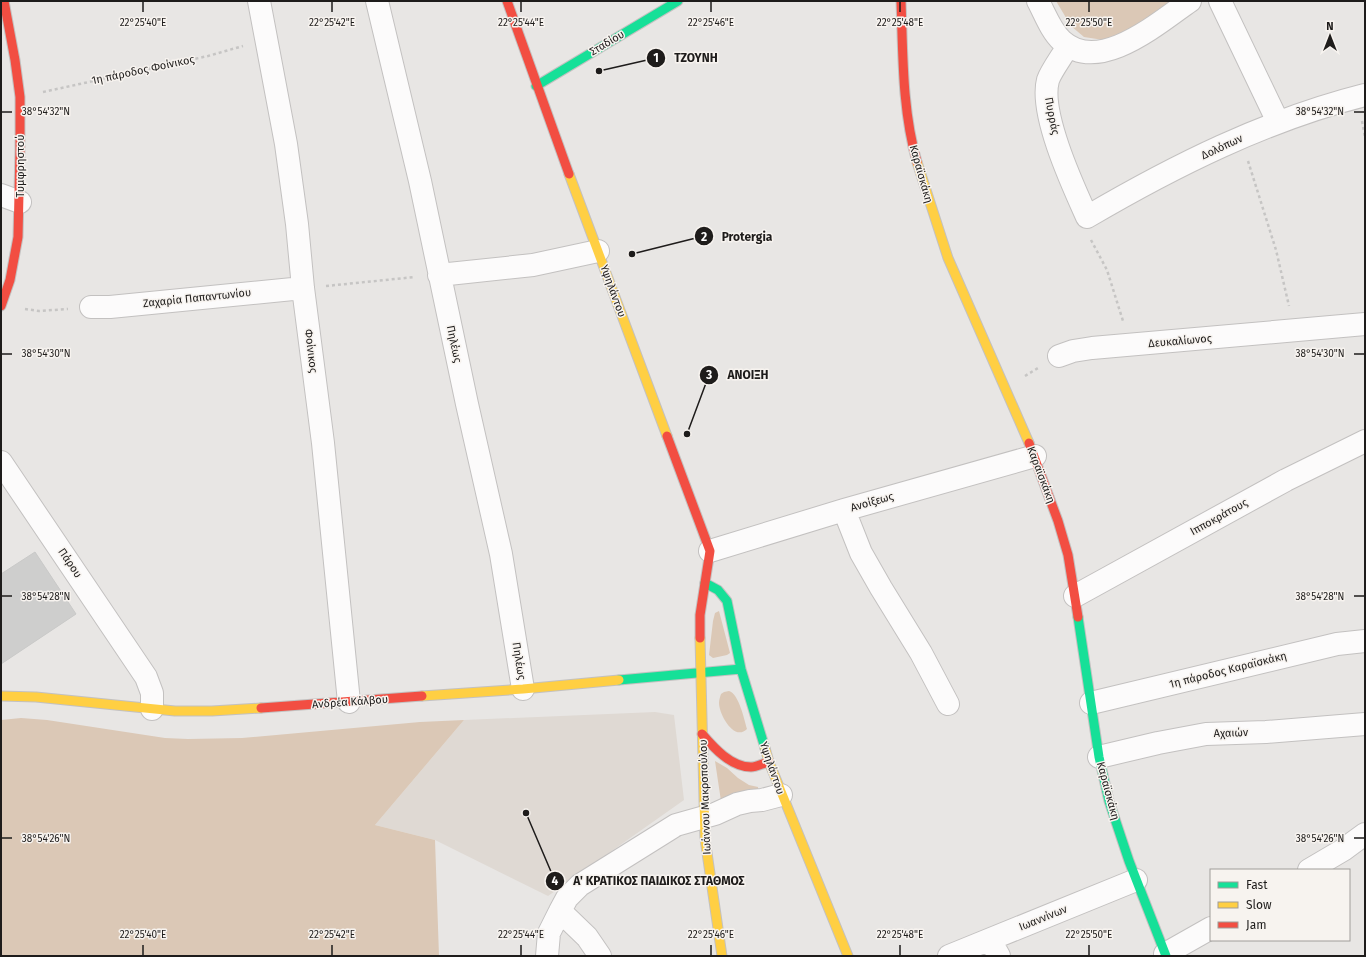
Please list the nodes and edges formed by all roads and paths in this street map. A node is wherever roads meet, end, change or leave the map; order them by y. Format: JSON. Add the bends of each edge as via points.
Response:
{"nodes":[{"id":1,"x":4,"y":1,"type":"edge"},
{"id":2,"x":259,"y":1,"type":"edge"},
{"id":3,"x":377,"y":1,"type":"edge"},
{"id":4,"x":507,"y":1,"type":"edge"},
{"id":5,"x":678,"y":1,"type":"edge"},
{"id":6,"x":901,"y":1,"type":"edge"},
{"id":7,"x":1038,"y":1,"type":"edge"},
{"id":8,"x":1190,"y":1,"type":"edge"},
{"id":9,"x":1220,"y":1,"type":"edge"},
{"id":10,"x":266,"y":39,"type":"junction"},
{"id":11,"x":1068,"y":46,"type":"junction"},
{"id":12,"x":536,"y":86,"type":"junction"},
{"id":13,"x":1365,"y":95,"type":"edge"},
{"id":14,"x":20,"y":97,"type":"junction"},
{"id":15,"x":1278,"y":122,"type":"junction"},
{"id":16,"x":1240,"y":138,"type":"junction"},
{"id":17,"x":10,"y":198,"type":"edge"},
{"id":18,"x":1087,"y":217,"type":"junction"},
{"id":19,"x":598,"y":251,"type":"junction"},
{"id":20,"x":439,"y":275,"type":"junction"},
{"id":21,"x":303,"y":288,"type":"junction"},
{"id":22,"x":1,"y":306,"type":"edge"},
{"id":23,"x":91,"y":307,"type":"joint"},
{"id":24,"x":1365,"y":324,"type":"edge"},
{"id":25,"x":1289,"y":330,"type":"junction"},
{"id":26,"x":1130,"y":345,"type":"junction"},
{"id":27,"x":1059,"y":356,"type":"joint"},
{"id":28,"x":1005,"y":388,"type":"junction"},
{"id":29,"x":1365,"y":441,"type":"edge"},
{"id":30,"x":1035,"y":456,"type":"junction"},
{"id":31,"x":1,"y":462,"type":"edge"},
{"id":32,"x":844,"y":510,"type":"junction"},
{"id":33,"x":710,"y":551,"type":"junction"},
{"id":34,"x":705,"y":583,"type":"junction"},
{"id":35,"x":1075,"y":596,"type":"junction"},
{"id":36,"x":1365,"y":640,"type":"edge"},
{"id":37,"x":741,"y":669,"type":"junction"},
{"id":38,"x":700,"y":674,"type":"junction"},
{"id":39,"x":524,"y":689,"type":"junction"},
{"id":40,"x":1,"y":696,"type":"edge"},
{"id":41,"x":349,"y":702,"type":"junction"},
{"id":42,"x":1091,"y":703,"type":"junction"},
{"id":43,"x":948,"y":704,"type":"dead end"},
{"id":44,"x":152,"y":709,"type":"junction"},
{"id":45,"x":1365,"y":724,"type":"edge"},
{"id":46,"x":702,"y":734,"type":"junction"},
{"id":47,"x":1099,"y":757,"type":"junction"},
{"id":48,"x":769,"y":762,"type":"junction"},
{"id":49,"x":781,"y":795,"type":"junction"},
{"id":50,"x":705,"y":817,"type":"junction"},
{"id":51,"x":1364,"y":840,"type":"edge"},
{"id":52,"x":1311,"y":869,"type":"edge"},
{"id":53,"x":1136,"y":880,"type":"junction"},
{"id":54,"x":560,"y":911,"type":"junction"},
{"id":55,"x":1210,"y":929,"type":"edge"},
{"id":56,"x":994,"y":948,"type":"edge"},
{"id":57,"x":1165,"y":955,"type":"edge"},
{"id":58,"x":547,"y":956,"type":"edge"},
{"id":59,"x":600,"y":956,"type":"edge"},
{"id":60,"x":722,"y":956,"type":"edge"},
{"id":61,"x":848,"y":956,"type":"edge"},
{"id":62,"x":950,"y":956,"type":"edge"}],
"edges":[{"from":1,"to":14,"type":"main road","name":"Τυμφρηστού"},
{"from":2,"to":10,"type":"street","name":"Φοίνικος"},
{"from":3,"to":20,"type":"street","name":"Πηλέως","via":[[420,181]]},
{"from":4,"to":12,"type":"main road","name":"Υψηλάντου"},
{"from":5,"to":12,"type":"main road","name":"Σταδίου"},
{"from":6,"to":28,"type":"main road","name":"Καραϊσκάκη","via":[[904,86],[911,140],[948,258]]},
{"from":7,"to":11,"type":"street","via":[[1060,40]]},
{"from":8,"to":11,"type":"street","via":[[1142,34],[1102,52],[1083,52]]},
{"from":9,"to":15,"type":"street"},
{"from":10,"to":14,"type":"path","name":"1η πάροδος Φοίνικος","via":[[208,56]]},
{"from":10,"to":21,"type":"street","name":"Φοίνικος","via":[[286,144]]},
{"from":11,"to":18,"type":"street","name":"Πυρράς","via":[[1048,80],[1047,96],[1052,124],[1067,173]]},
{"from":12,"to":19,"type":"main road","name":"Υψηλάντου"},
{"from":13,"to":15,"type":"street","name":"Δολόπων"},
{"from":14,"to":17,"type":"main road","name":"Τυμφρηστού"},
{"from":15,"to":16,"type":"street","name":"Δολόπων"},
{"from":16,"to":18,"type":"street","name":"Δολόπων","via":[[1177,168]]},
{"from":16,"to":25,"type":"path","via":[[1276,250],[1289,305]]},
{"from":17,"to":22,"type":"main road","name":"Τυμφρηστού","via":[[18,237],[15,260]]},
{"from":18,"to":26,"type":"path","via":[[1087,234],[1107,270]]},
{"from":19,"to":20,"type":"street","via":[[533,265]]},
{"from":19,"to":33,"type":"main road","name":"Υψηλάντου"},
{"from":20,"to":21,"type":"path"},
{"from":20,"to":39,"type":"street","name":"Πηλέως","via":[[501,554]]},
{"from":21,"to":23,"type":"street","name":"Ζαχαρία Παπαντωνίου"},
{"from":21,"to":41,"type":"street","name":"Φοίνικος","via":[[323,443]]},
{"from":22,"to":23,"type":"path","via":[[39,311]]},
{"from":24,"to":25,"type":"street","name":"Δευκαλίωνος"},
{"from":25,"to":26,"type":"street","name":"Δευκαλίωνος"},
{"from":26,"to":27,"type":"street","name":"Δευκαλίωνος","via":[[1092,348]]},
{"from":27,"to":28,"type":"path"},
{"from":28,"to":30,"type":"main road","name":"Καραϊσκάκη"},
{"from":29,"to":35,"type":"street","name":"Ιπποκράτους","via":[[1286,480]]},
{"from":30,"to":32,"type":"street","name":"Ανοίξεως"},
{"from":30,"to":35,"type":"main road","name":"Καραϊσκάκη","via":[[1068,555]]},
{"from":31,"to":44,"type":"street","name":"Πάρου","via":[[146,677],[152,693]]},
{"from":32,"to":33,"type":"street","name":"Ανοίξεως"},
{"from":32,"to":43,"type":"street","via":[[861,553],[921,653]]},
{"from":33,"to":34,"type":"main road","name":"Υψηλάντου"},
{"from":34,"to":37,"type":"main road","name":"Υψηλάντου","via":[[724,594],[727,601]]},
{"from":34,"to":38,"type":"main road","name":"Υψηλάντου","via":[[700,615]]},
{"from":35,"to":42,"type":"main road","name":"Καραϊσκάκη"},
{"from":36,"to":42,"type":"street","name":"1η πάροδος Καραϊσκάκη","via":[[1337,644]]},
{"from":37,"to":38,"type":"main road","name":"Ανδρέα Κάλβου"},
{"from":37,"to":48,"type":"main road","name":"Υψηλάντου"},
{"from":38,"to":39,"type":"main road","name":"Ανδρέα Κάλβου"},
{"from":38,"to":46,"type":"main road","name":"Ιωάννου Μακροπούλου"},
{"from":39,"to":41,"type":"main road","name":"Ανδρέα Κάλβου"},
{"from":40,"to":44,"type":"main road","name":"Ανδρέα Κάλβου","via":[[36,697]]},
{"from":41,"to":44,"type":"main road","name":"Ανδρέα Κάλβου","via":[[212,711]]},
{"from":42,"to":47,"type":"main road","name":"Καραϊσκάκη"},
{"from":45,"to":47,"type":"street","name":"Αχαιών","via":[[1206,734],[1158,742]]},
{"from":46,"to":48,"type":"main road","via":[[719,752],[740,765],[750,767]]},
{"from":46,"to":50,"type":"main road","name":"Ιωάννου Μακροπούλου"},
{"from":47,"to":53,"type":"main road","name":"Καραϊσκάκη","via":[[1117,826]]},
{"from":48,"to":49,"type":"main road","name":"Υψηλάντου"},
{"from":49,"to":50,"type":"street","via":[[750,800]]},
{"from":49,"to":61,"type":"main road","name":"Υψηλάντου"},
{"from":50,"to":54,"type":"street","via":[[676,824],[580,885],[567,898]]},
{"from":50,"to":60,"type":"main road","name":"Ιωάννου Μακροπούλου","via":[[706,854]]},
{"from":51,"to":52,"type":"street"},
{"from":53,"to":56,"type":"street","name":"Ιωαννίνων"},
{"from":53,"to":57,"type":"main road","name":"Καραϊσκάκη"},
{"from":54,"to":58,"type":"street","via":[[549,933]]},
{"from":54,"to":59,"type":"street","via":[[587,938]]},
{"from":55,"to":57,"type":"street"},
{"from":56,"to":62,"type":"street","name":"Ιωαννίνων"}]}
